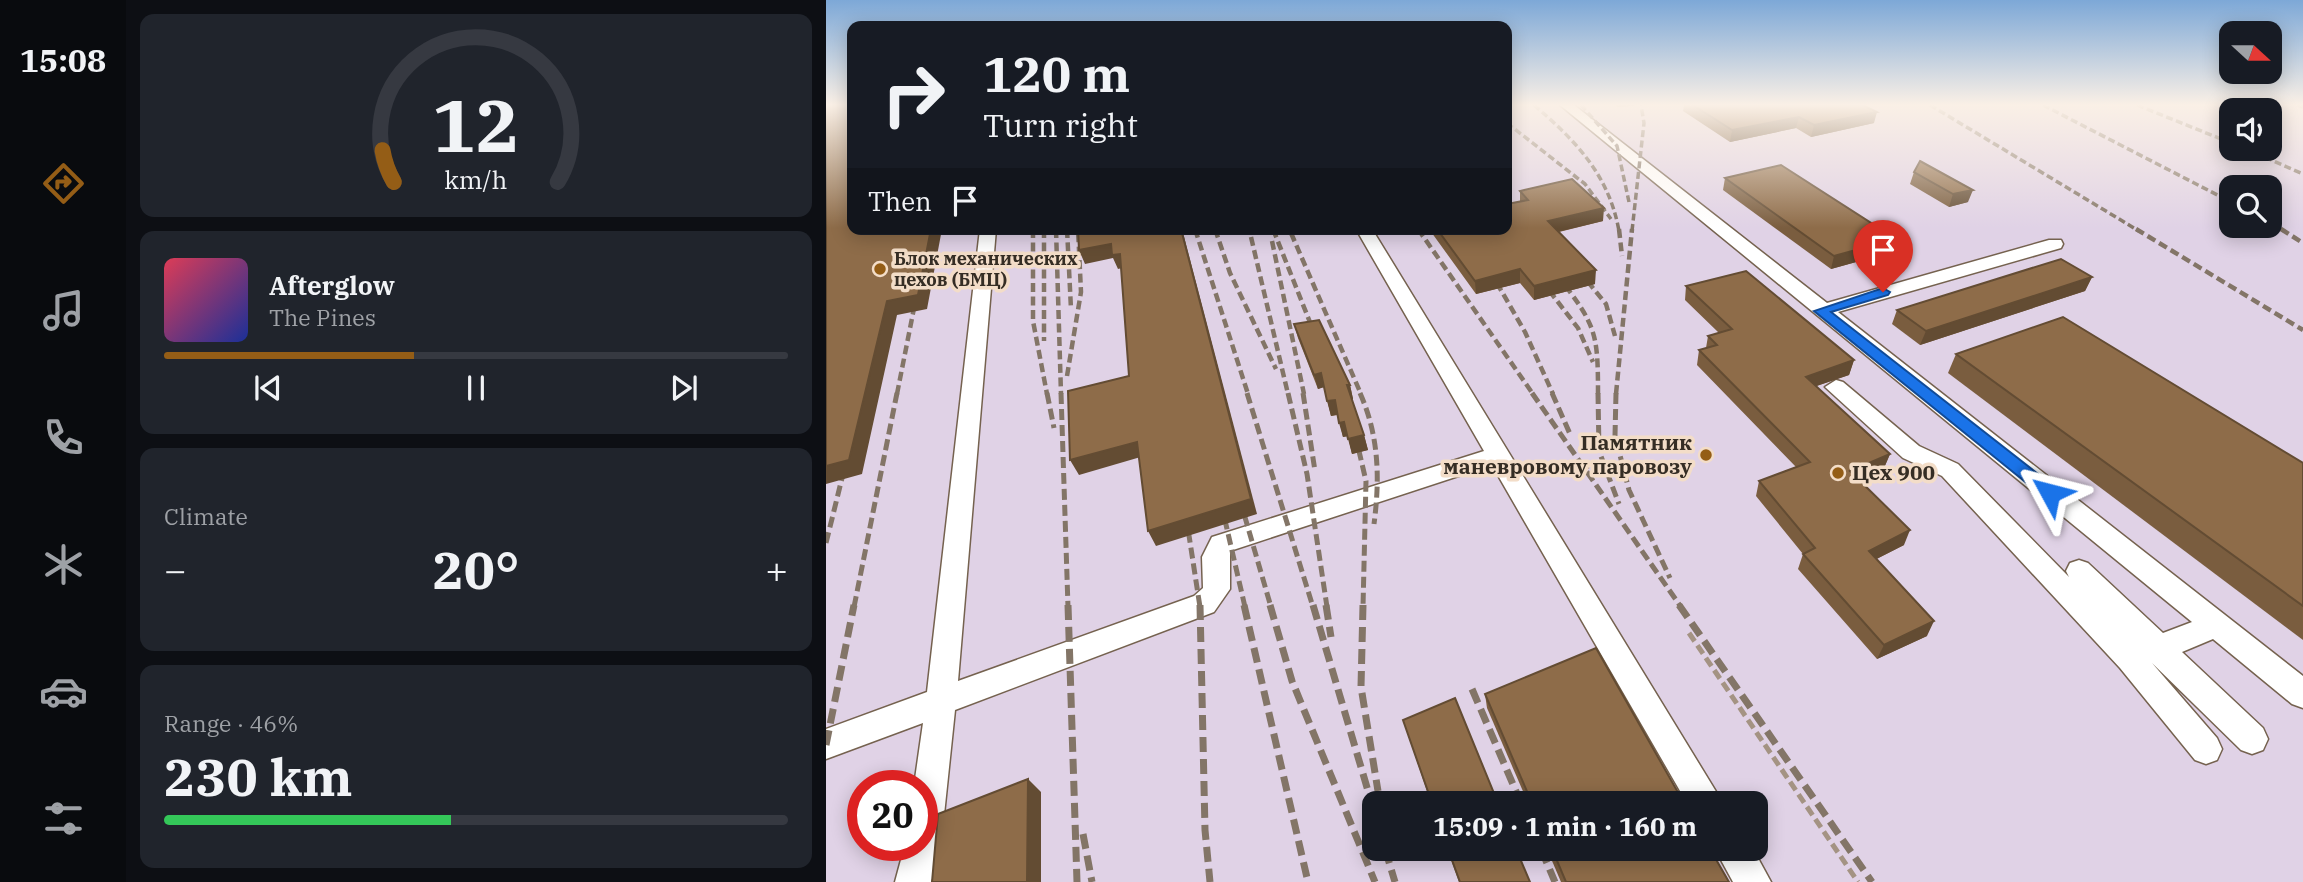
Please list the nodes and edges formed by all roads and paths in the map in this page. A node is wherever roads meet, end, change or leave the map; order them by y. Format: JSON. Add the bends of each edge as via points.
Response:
{"nodes":[{"id":1,"x":1617,"y":146,"type":"edge"},
{"id":2,"x":987,"y":235,"type":"edge"},
{"id":3,"x":1368,"y":235,"type":"edge"},
{"id":4,"x":2055,"y":243,"type":"dead end"},
{"id":5,"x":1821,"y":311,"type":"junction"},
{"id":6,"x":1836,"y":387,"type":"dead end"},
{"id":7,"x":1498,"y":455,"type":"junction"},
{"id":8,"x":1625,"y":462,"type":"dead end"},
{"id":9,"x":1547,"y":473,"type":"dead end"},
{"id":10,"x":2080,"y":571,"type":"dead end"},
{"id":11,"x":2217,"y":625,"type":"junction"},
{"id":12,"x":1689,"y":634,"type":"dead end"},
{"id":13,"x":2160,"y":649,"type":"junction"},
{"id":14,"x":2130,"y":659,"type":"junction"},
{"id":15,"x":2303,"y":694,"type":"edge"},
{"id":16,"x":941,"y":701,"type":"junction"},
{"id":17,"x":2252,"y":739,"type":"dead end"},
{"id":18,"x":826,"y":744,"type":"edge"},
{"id":19,"x":2206,"y":749,"type":"dead end"},
{"id":20,"x":1699,"y":791,"type":"edge"},
{"id":21,"x":1740,"y":861,"type":"edge"},
{"id":22,"x":913,"y":882,"type":"edge"},
{"id":23,"x":1753,"y":882,"type":"edge"},
{"id":24,"x":1857,"y":882,"type":"edge"}],
"edges":[{"from":1,"to":5,"type":"lane"},
{"from":2,"to":16,"type":"lane"},
{"from":3,"to":7,"type":"lane"},
{"from":4,"to":5,"type":"lane"},
{"from":5,"to":11,"type":"lane"},
{"from":6,"to":14,"type":"lane","via":[[1911,452],[1950,470]]},
{"from":7,"to":16,"type":"lane","via":[[1221,544],[1216,552],[1218,587],[1204,604]]},
{"from":7,"to":20,"type":"lane"},
{"from":8,"to":9,"type":"path"},
{"from":10,"to":13,"type":"lane"},
{"from":11,"to":13,"type":"lane"},
{"from":11,"to":15,"type":"lane"},
{"from":12,"to":24,"type":"path"},
{"from":13,"to":14,"type":"lane"},
{"from":13,"to":17,"type":"lane"},
{"from":14,"to":19,"type":"lane"},
{"from":16,"to":18,"type":"lane"},
{"from":16,"to":22,"type":"lane","via":[[922,853]]},
{"from":21,"to":23,"type":"lane"}]}
